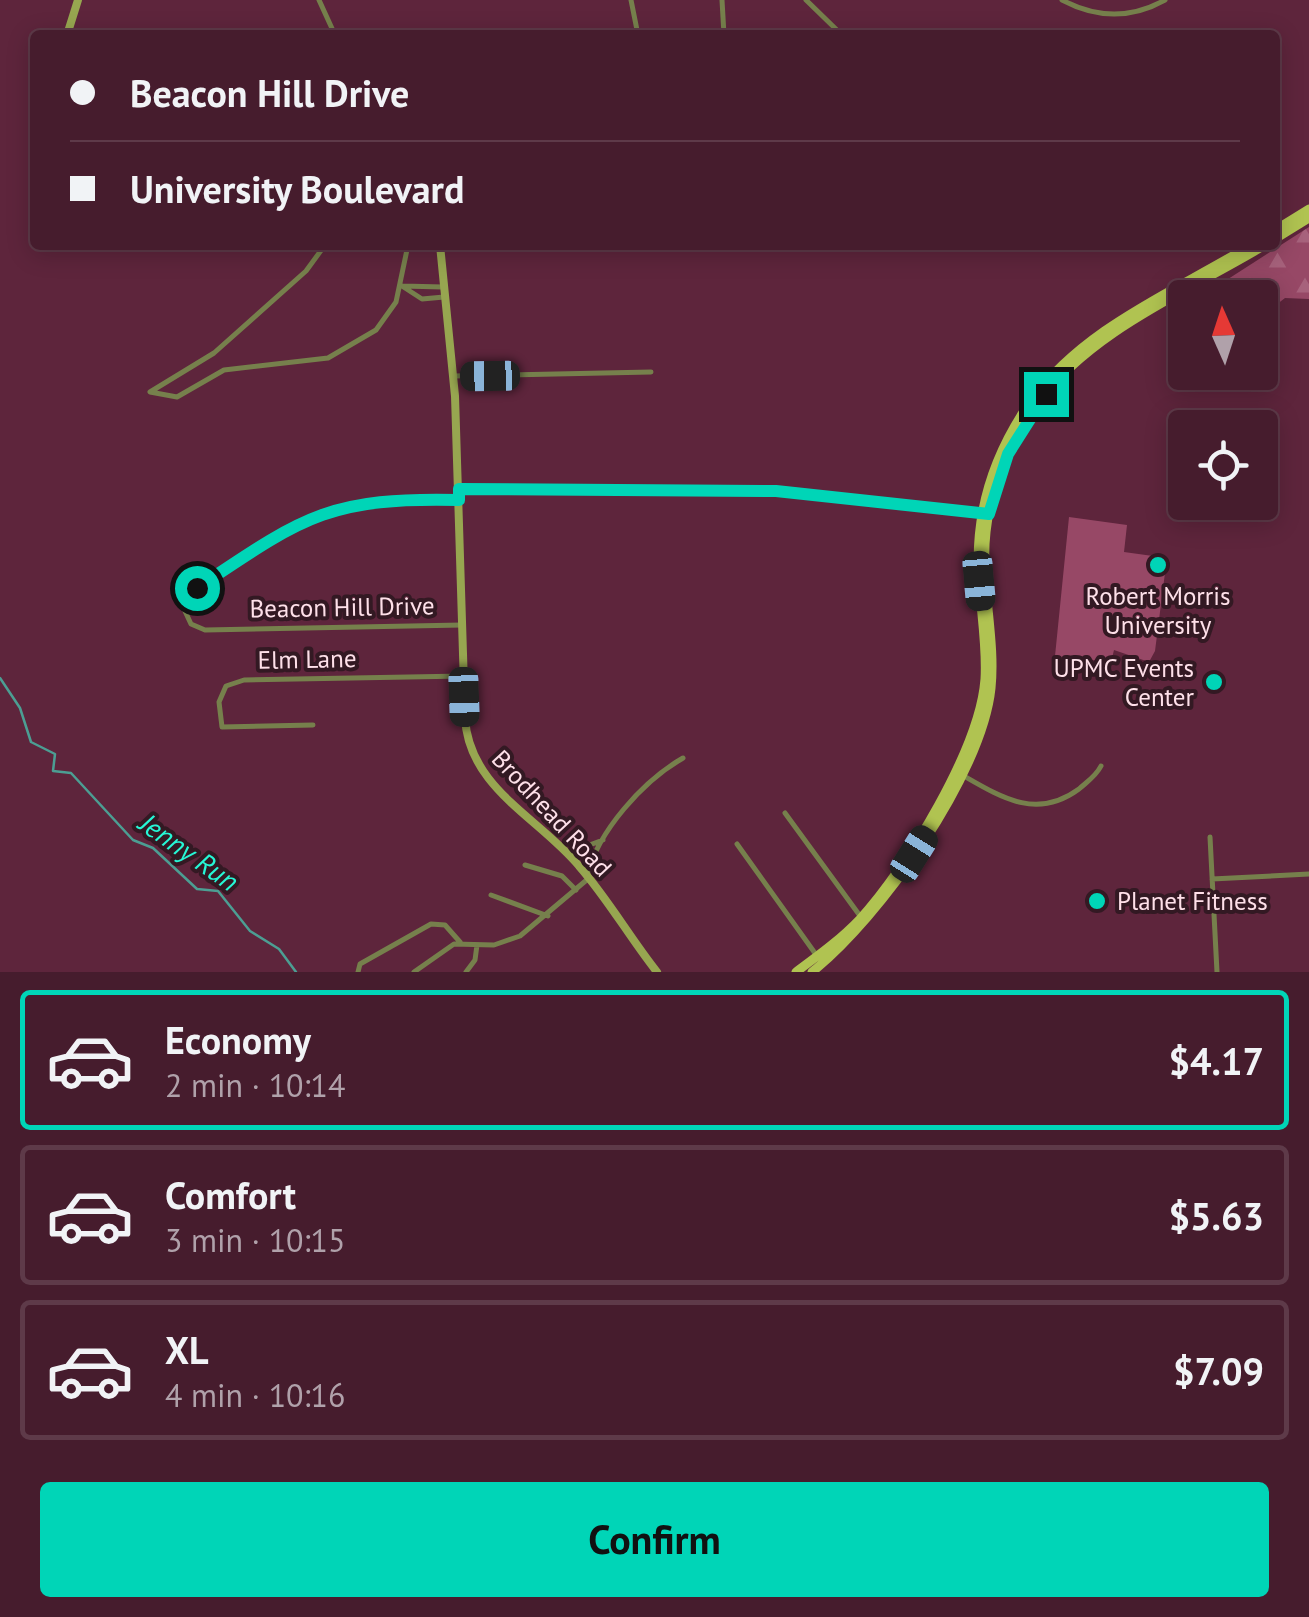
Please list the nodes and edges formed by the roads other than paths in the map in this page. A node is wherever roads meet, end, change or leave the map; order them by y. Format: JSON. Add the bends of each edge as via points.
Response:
{"nodes":[{"id":1,"x":78,"y":0,"type":"edge"},
{"id":2,"x":319,"y":0,"type":"edge"},
{"id":3,"x":631,"y":0,"type":"edge"},
{"id":4,"x":722,"y":0,"type":"edge"},
{"id":5,"x":806,"y":0,"type":"edge"},
{"id":6,"x":1062,"y":0,"type":"edge"},
{"id":7,"x":1166,"y":0,"type":"edge"},
{"id":8,"x":68,"y":30,"type":"edge"},
{"id":9,"x":333,"y":30,"type":"edge"},
{"id":10,"x":637,"y":30,"type":"edge"},
{"id":11,"x":724,"y":30,"type":"edge"},
{"id":12,"x":837,"y":30,"type":"edge"},
{"id":13,"x":1309,"y":209,"type":"edge"},
{"id":14,"x":1309,"y":218,"type":"edge"},
{"id":15,"x":1280,"y":227,"type":"edge"},
{"id":16,"x":1280,"y":236,"type":"edge"},
{"id":17,"x":321,"y":250,"type":"edge"},
{"id":18,"x":407,"y":250,"type":"edge"},
{"id":19,"x":441,"y":250,"type":"edge"},
{"id":20,"x":1242,"y":250,"type":"edge"},
{"id":21,"x":1256,"y":250,"type":"edge"},
{"id":22,"x":402,"y":286,"type":"junction"},
{"id":23,"x":448,"y":292,"type":"junction"},
{"id":24,"x":651,"y":372,"type":"dead end"},
{"id":25,"x":453,"y":376,"type":"junction"},
{"id":26,"x":459,"y":489,"type":"junction"},
{"id":27,"x":459,"y":500,"type":"junction"},
{"id":28,"x":985,"y":513,"type":"junction"},
{"id":29,"x":462,"y":625,"type":"junction"},
{"id":30,"x":464,"y":676,"type":"junction"},
{"id":31,"x":313,"y":725,"type":"dead end"},
{"id":32,"x":683,"y":758,"type":"dead end"},
{"id":33,"x":1102,"y":766,"type":"dead end"},
{"id":34,"x":962,"y":775,"type":"junction"},
{"id":35,"x":786,"y":812,"type":"dead end"},
{"id":36,"x":1210,"y":838,"type":"dead end"},
{"id":37,"x":603,"y":840,"type":"junction"},
{"id":38,"x":737,"y":844,"type":"dead end"},
{"id":39,"x":568,"y":854,"type":"junction"},
{"id":40,"x":525,"y":865,"type":"dead end"},
{"id":41,"x":1309,"y":874,"type":"edge"},
{"id":42,"x":588,"y":877,"type":"junction"},
{"id":43,"x":1212,"y":879,"type":"junction"},
{"id":44,"x":576,"y":890,"type":"junction"},
{"id":45,"x":491,"y":895,"type":"dead end"},
{"id":46,"x":548,"y":916,"type":"junction"},
{"id":47,"x":863,"y":921,"type":"junction"},
{"id":48,"x":461,"y":943,"type":"junction"},
{"id":49,"x":477,"y":945,"type":"junction"},
{"id":50,"x":817,"y":956,"type":"junction"},
{"id":51,"x":358,"y":972,"type":"edge"},
{"id":52,"x":414,"y":972,"type":"edge"},
{"id":53,"x":466,"y":972,"type":"edge"},
{"id":54,"x":657,"y":972,"type":"edge"},
{"id":55,"x":796,"y":972,"type":"edge"},
{"id":56,"x":812,"y":972,"type":"edge"},
{"id":57,"x":1217,"y":972,"type":"edge"}],
"edges":[{"from":1,"to":8,"type":"main road"},
{"from":2,"to":9,"type":"street"},
{"from":3,"to":10,"type":"street"},
{"from":4,"to":11,"type":"street"},
{"from":5,"to":12,"type":"street"},
{"from":6,"to":7,"type":"street","via":[[1124,15]]},
{"from":13,"to":15,"type":"main road"},
{"from":14,"to":16,"type":"main road"},
{"from":17,"to":22,"type":"street","via":[[306,272],[214,354],[150,392],[177,397],[224,370],[328,358],[385,323]]},
{"from":18,"to":22,"type":"street"},
{"from":19,"to":23,"type":"main road","name":"Brodhead Road"},
{"from":20,"to":28,"type":"main road","via":[[1109,327],[1062,365],[1012,431]]},
{"from":21,"to":28,"type":"main road","via":[[1113,333],[1072,365],[1025,423]]},
{"from":22,"to":23,"type":"street"},
{"from":23,"to":25,"type":"main road","name":"Brodhead Road"},
{"from":24,"to":25,"type":"street"},
{"from":25,"to":26,"type":"main road","name":"Brodhead Road"},
{"from":26,"to":27,"type":"main road","name":"Brodhead Road"},
{"from":26,"to":28,"type":"street","via":[[776,491]]},
{"from":27,"to":29,"type":"main road","name":"Brodhead Road"},
{"from":27,"to":29,"type":"street","name":"Beacon Hill Drive","via":[[366,501],[323,511],[197,588],[184,609],[190,624],[205,630]]},
{"from":28,"to":34,"type":"main road","via":[[990,692]]},
{"from":28,"to":47,"type":"main road","via":[[978,568],[985,667],[978,717],[954,774]]},
{"from":29,"to":30,"type":"main road","name":"Brodhead Road"},
{"from":30,"to":31,"type":"street","name":"Elm Lane","via":[[244,680],[226,686],[220,698],[222,727]]},
{"from":30,"to":39,"type":"main road","name":"Brodhead Road","via":[[466,736],[476,764]]},
{"from":32,"to":37,"type":"street","via":[[642,792]]},
{"from":33,"to":34,"type":"street","via":[[1070,795],[1036,808]]},
{"from":34,"to":47,"type":"main road","via":[[890,892]]},
{"from":35,"to":47,"type":"street"},
{"from":36,"to":43,"type":"street"},
{"from":37,"to":39,"type":"street"},
{"from":37,"to":42,"type":"street"},
{"from":38,"to":50,"type":"street"},
{"from":39,"to":42,"type":"main road","name":"Brodhead Road"},
{"from":40,"to":44,"type":"street","via":[[562,876]]},
{"from":41,"to":43,"type":"street"},
{"from":42,"to":44,"type":"street"},
{"from":42,"to":54,"type":"main road","name":"Brodhead Road"},
{"from":43,"to":57,"type":"street"},
{"from":44,"to":46,"type":"street"},
{"from":45,"to":46,"type":"street"},
{"from":46,"to":49,"type":"street","via":[[513,939]]},
{"from":47,"to":50,"type":"main road"},
{"from":47,"to":56,"type":"main road"},
{"from":48,"to":49,"type":"street"},
{"from":48,"to":51,"type":"street","via":[[444,925],[431,924],[360,964]]},
{"from":48,"to":52,"type":"street"},
{"from":49,"to":53,"type":"street"},
{"from":50,"to":55,"type":"main road"}]}
